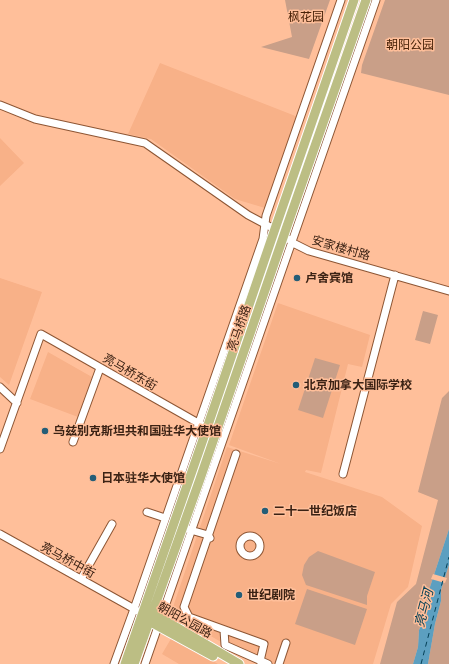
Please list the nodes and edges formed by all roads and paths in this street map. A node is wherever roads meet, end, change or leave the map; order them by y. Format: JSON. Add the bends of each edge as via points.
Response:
{"nodes":[{"id":1,"x":341,"y":0,"type":"edge"},
{"id":2,"x":354,"y":0,"type":"edge"},
{"id":3,"x":366,"y":0,"type":"edge"},
{"id":4,"x":376,"y":0,"type":"edge"},
{"id":5,"x":343,"y":97,"type":"junction"},
{"id":6,"x":0,"y":105,"type":"edge"},
{"id":7,"x":323,"y":122,"type":"junction"},
{"id":8,"x":264,"y":223,"type":"junction"},
{"id":9,"x":275,"y":229,"type":"junction"},
{"id":10,"x":284,"y":235,"type":"junction"},
{"id":11,"x":292,"y":242,"type":"junction"},
{"id":12,"x":395,"y":275,"type":"junction"},
{"id":13,"x":449,"y":291,"type":"edge"},
{"id":14,"x":100,"y":368,"type":"junction"},
{"id":15,"x":0,"y":387,"type":"edge"},
{"id":16,"x":17,"y":403,"type":"junction"},
{"id":17,"x":198,"y":423,"type":"junction"},
{"id":18,"x":208,"y":428,"type":"junction"},
{"id":19,"x":73,"y":442,"type":"dead end"},
{"id":20,"x":0,"y":449,"type":"edge"},
{"id":21,"x":236,"y":454,"type":"dead end"},
{"id":22,"x":343,"y":474,"type":"dead end"},
{"id":23,"x":147,"y":512,"type":"dead end"},
{"id":24,"x":166,"y":518,"type":"junction"},
{"id":25,"x":112,"y":524,"type":"dead end"},
{"id":26,"x":187,"y":528,"type":"junction"},
{"id":27,"x":0,"y":534,"type":"edge"},
{"id":28,"x":210,"y":538,"type":"junction"},
{"id":29,"x":80,"y":579,"type":"junction"},
{"id":30,"x":144,"y":614,"type":"junction"},
{"id":31,"x":159,"y":622,"type":"junction"},
{"id":32,"x":224,"y":630,"type":"junction"},
{"id":33,"x":286,"y":643,"type":"dead end"},
{"id":34,"x":225,"y":645,"type":"junction"},
{"id":35,"x":222,"y":654,"type":"junction"},
{"id":36,"x":260,"y":661,"type":"junction"},
{"id":37,"x":114,"y":664,"type":"edge"},
{"id":38,"x":125,"y":664,"type":"edge"},
{"id":39,"x":134,"y":664,"type":"edge"},
{"id":40,"x":145,"y":664,"type":"edge"},
{"id":41,"x":227,"y":664,"type":"edge"},
{"id":42,"x":239,"y":664,"type":"edge"},
{"id":43,"x":268,"y":664,"type":"edge"},
{"id":44,"x":279,"y":664,"type":"edge"}],
"edges":[{"from":1,"to":8,"type":"street"},
{"from":2,"to":9,"type":"main road","name":"亮马桥路"},
{"from":3,"to":7,"type":"main road","name":"亮马桥路"},
{"from":4,"to":5,"type":"street"},
{"from":5,"to":7,"type":"street"},
{"from":5,"to":11,"type":"street"},
{"from":6,"to":8,"type":"street","name":"安家楼村路","via":[[35,119],[145,143],[248,215]]},
{"from":7,"to":10,"type":"main road","name":"亮马桥路"},
{"from":8,"to":9,"type":"street","name":"安家楼村路"},
{"from":8,"to":17,"type":"street","via":[[263,239]]},
{"from":9,"to":10,"type":"street","name":"安家楼村路"},
{"from":9,"to":18,"type":"main road","name":"亮马桥路"},
{"from":10,"to":11,"type":"street","name":"安家楼村路"},
{"from":10,"to":26,"type":"main road","name":"亮马桥路"},
{"from":11,"to":12,"type":"street","name":"安家楼村路","via":[[309,251]]},
{"from":11,"to":26,"type":"street"},
{"from":12,"to":13,"type":"street","name":"安家楼村路"},
{"from":12,"to":22,"type":"street"},
{"from":14,"to":16,"type":"street","name":"亮马桥东街","via":[[41,334]]},
{"from":14,"to":17,"type":"street","name":"亮马桥东街"},
{"from":14,"to":19,"type":"street"},
{"from":15,"to":16,"type":"street"},
{"from":16,"to":20,"type":"street"},
{"from":17,"to":18,"type":"street","name":"亮马桥东街"},
{"from":17,"to":24,"type":"street"},
{"from":18,"to":30,"type":"main road","name":"亮马桥路"},
{"from":21,"to":28,"type":"street"},
{"from":23,"to":24,"type":"street"},
{"from":24,"to":30,"type":"street"},
{"from":25,"to":29,"type":"street"},
{"from":26,"to":28,"type":"street"},
{"from":26,"to":30,"type":"main road","name":"亮马桥路"},
{"from":26,"to":31,"type":"street"},
{"from":27,"to":29,"type":"street","name":"亮马桥中街"},
{"from":28,"to":32,"type":"street","via":[[184,607],[189,616]]},
{"from":29,"to":30,"type":"street","name":"亮马桥中街"},
{"from":30,"to":31,"type":"main road","name":"朝阳公园路"},
{"from":30,"to":37,"type":"street"},
{"from":30,"to":38,"type":"main road","name":"亮马桥路"},
{"from":30,"to":39,"type":"main road","name":"亮马桥路"},
{"from":31,"to":35,"type":"main road","name":"朝阳公园路"},
{"from":31,"to":40,"type":"street"},
{"from":31,"to":41,"type":"main road","name":"朝阳公园路"},
{"from":32,"to":34,"type":"street"},
{"from":32,"to":36,"type":"street","via":[[264,644]]},
{"from":33,"to":44,"type":"street"},
{"from":34,"to":35,"type":"street"},
{"from":34,"to":36,"type":"street"},
{"from":35,"to":42,"type":"main road","name":"朝阳公园路"},
{"from":36,"to":43,"type":"street"}]}
